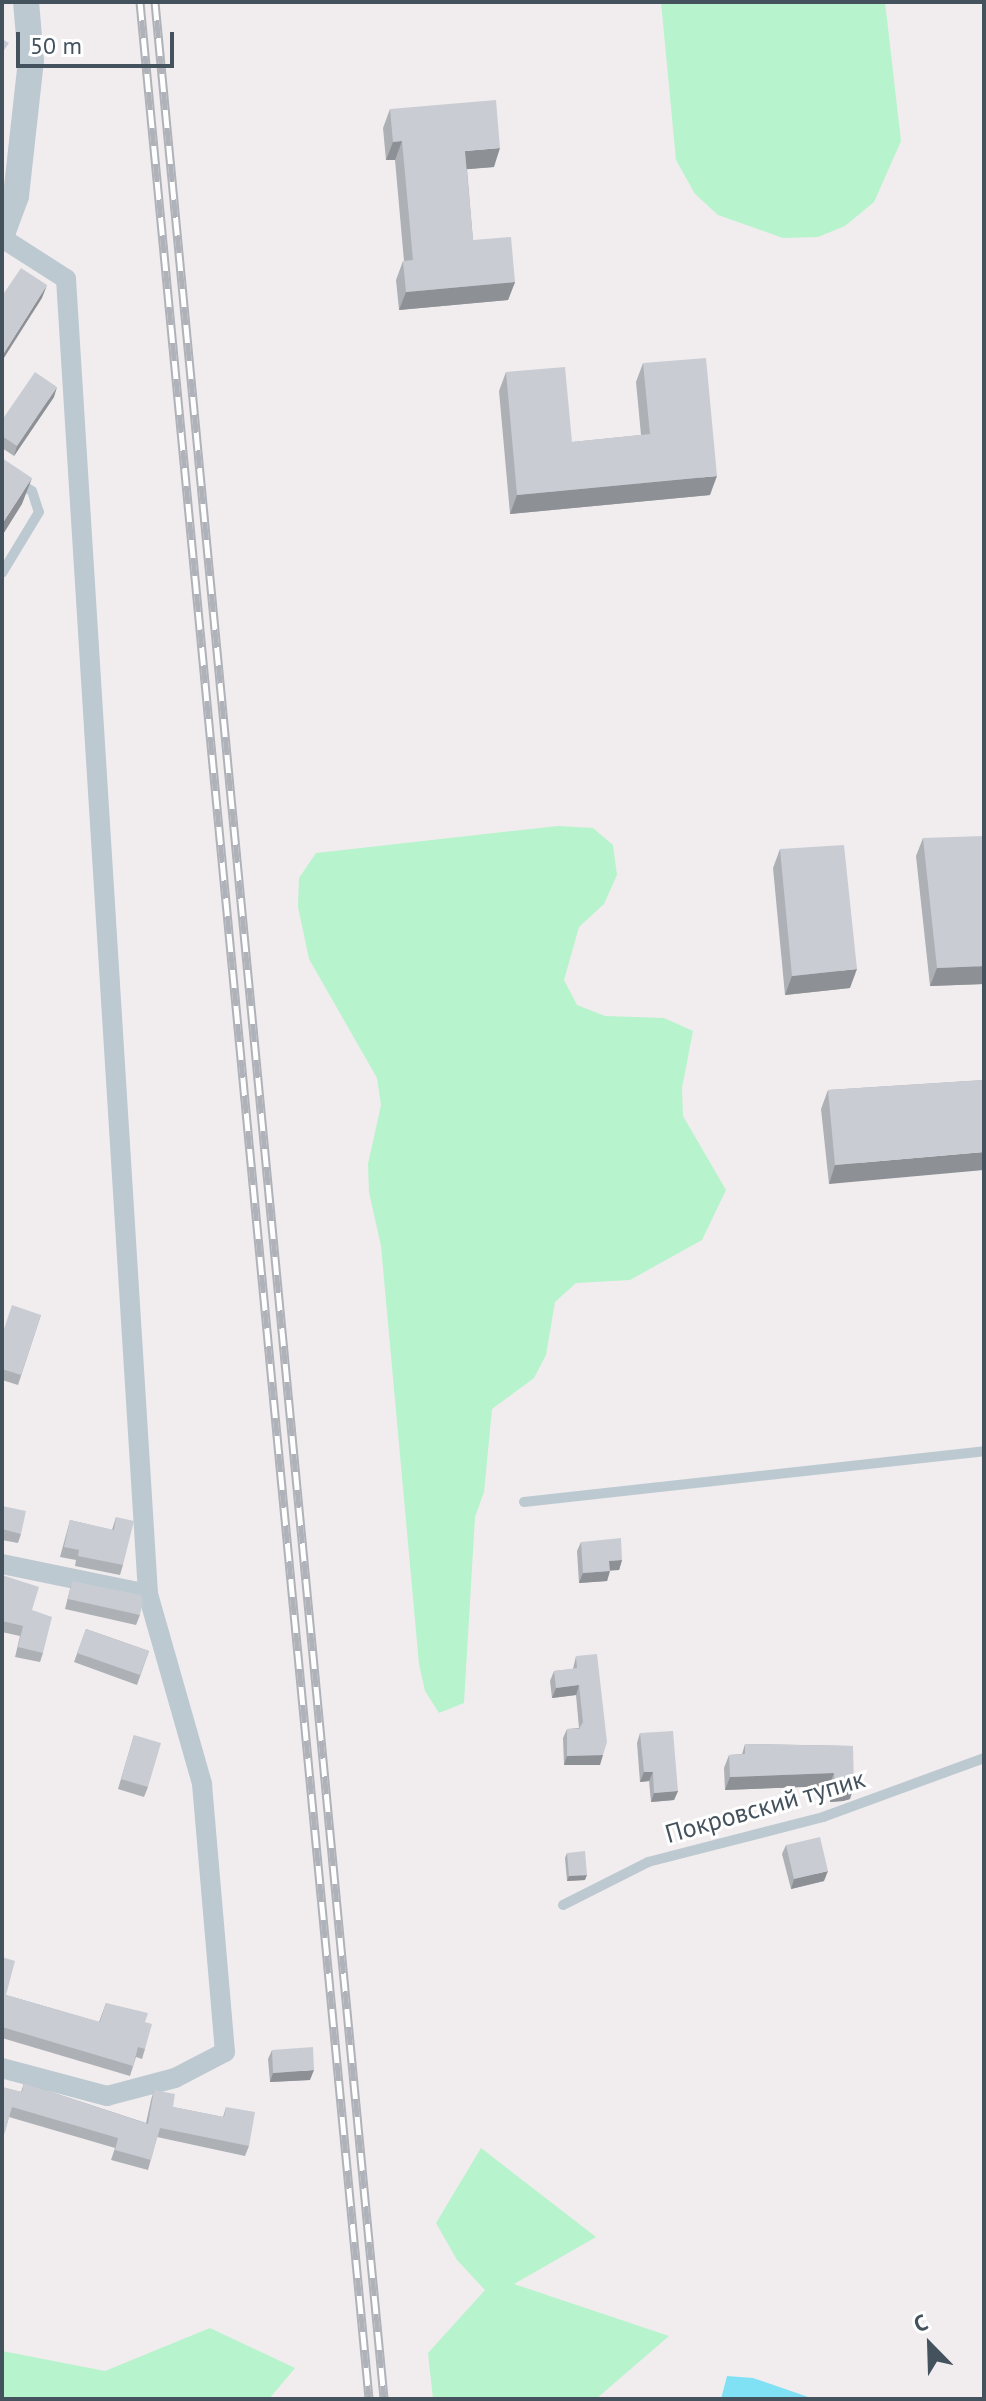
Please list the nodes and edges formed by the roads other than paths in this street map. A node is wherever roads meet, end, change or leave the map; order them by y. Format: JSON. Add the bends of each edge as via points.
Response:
{"nodes":[{"id":1,"x":26,"y":2,"type":"edge"},
{"id":2,"x":9,"y":192,"type":"edge"},
{"id":3,"x":2,"y":236,"type":"edge"},
{"id":4,"x":2,"y":471,"type":"edge"},
{"id":5,"x":2,"y":573,"type":"edge"},
{"id":6,"x":984,"y":1451,"type":"edge"},
{"id":7,"x":524,"y":1502,"type":"dead end"},
{"id":8,"x":2,"y":1564,"type":"edge"},
{"id":9,"x":148,"y":1594,"type":"junction"},
{"id":10,"x":984,"y":1758,"type":"edge"},
{"id":11,"x":563,"y":1905,"type":"dead end"},
{"id":12,"x":2,"y":2068,"type":"edge"}],
"edges":[{"from":1,"to":2,"type":"street","via":[[31,61]]},
{"from":2,"to":3,"type":"street"},
{"from":3,"to":9,"type":"street","via":[[66,279]]},
{"from":4,"to":5,"type":"lane","via":[[32,491],[39,512]]},
{"from":6,"to":7,"type":"lane"},
{"from":8,"to":9,"type":"street"},
{"from":9,"to":12,"type":"street","via":[[202,1784],[225,2052],[175,2078],[107,2096]]},
{"from":10,"to":11,"type":"lane","name":"Покровский тупик","via":[[823,1817],[648,1862]]}]}
